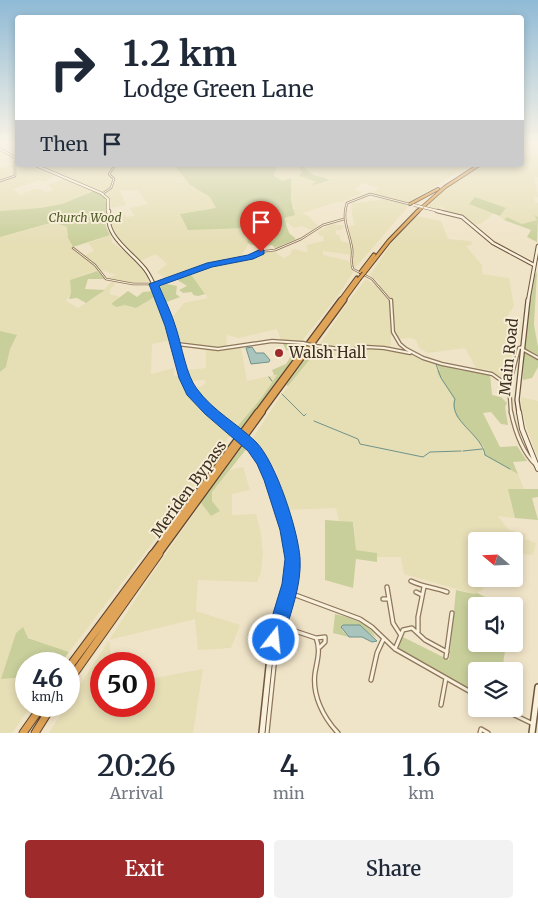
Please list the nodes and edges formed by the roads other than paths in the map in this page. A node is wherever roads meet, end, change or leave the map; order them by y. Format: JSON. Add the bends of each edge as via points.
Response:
{"nodes":[{"id":1,"x":15,"y":175,"type":"edge"},
{"id":2,"x":54,"y":175,"type":"edge"},
{"id":3,"x":109,"y":175,"type":"edge"},
{"id":4,"x":459,"y":175,"type":"edge"},
{"id":5,"x":463,"y":175,"type":"edge"},
{"id":6,"x":0,"y":182,"type":"edge"},
{"id":7,"x":438,"y":189,"type":"junction"},
{"id":8,"x":102,"y":194,"type":"junction"},
{"id":9,"x":412,"y":205,"type":"junction"},
{"id":10,"x":344,"y":218,"type":"junction"},
{"id":11,"x":341,"y":220,"type":"junction"},
{"id":12,"x":345,"y":222,"type":"junction"},
{"id":13,"x":538,"y":246,"type":"edge"},
{"id":14,"x":73,"y":248,"type":"dead end"},
{"id":15,"x":532,"y":264,"type":"junction"},
{"id":16,"x":363,"y":272,"type":"junction"},
{"id":17,"x":358,"y":278,"type":"junction"},
{"id":18,"x":154,"y":284,"type":"junction"},
{"id":19,"x":177,"y":344,"type":"junction"},
{"id":20,"x":522,"y":348,"type":"junction"},
{"id":21,"x":405,"y":350,"type":"junction"},
{"id":22,"x":538,"y":358,"type":"edge"},
{"id":23,"x":509,"y":386,"type":"junction"},
{"id":24,"x":537,"y":465,"type":"edge"},
{"id":25,"x":411,"y":581,"type":"dead end"},
{"id":26,"x":387,"y":587,"type":"dead end"},
{"id":27,"x":424,"y":587,"type":"junction"},
{"id":28,"x":416,"y":592,"type":"dead end"},
{"id":29,"x":447,"y":592,"type":"dead end"},
{"id":30,"x":290,"y":593,"type":"junction"},
{"id":31,"x":422,"y":595,"type":"junction"},
{"id":32,"x":383,"y":599,"type":"dead end"},
{"id":33,"x":388,"y":599,"type":"junction"},
{"id":34,"x":452,"y":613,"type":"dead end"},
{"id":35,"x":282,"y":626,"type":"junction"},
{"id":36,"x":418,"y":632,"type":"junction"},
{"id":37,"x":400,"y":634,"type":"junction"},
{"id":38,"x":316,"y":638,"type":"junction"},
{"id":39,"x":383,"y":640,"type":"junction"},
{"id":40,"x":320,"y":648,"type":"junction"},
{"id":41,"x":395,"y":650,"type":"junction"},
{"id":42,"x":80,"y":652,"type":"edge"},
{"id":43,"x":447,"y":652,"type":"junction"},
{"id":44,"x":446,"y":657,"type":"dead end"},
{"id":45,"x":80,"y":664,"type":"edge"},
{"id":46,"x":372,"y":674,"type":"junction"},
{"id":47,"x":377,"y":676,"type":"dead end"},
{"id":48,"x":446,"y":678,"type":"junction"},
{"id":49,"x":371,"y":680,"type":"dead end"},
{"id":50,"x":538,"y":687,"type":"edge"},
{"id":51,"x":468,"y":690,"type":"edge"},
{"id":52,"x":441,"y":705,"type":"dead end"},
{"id":53,"x":34,"y":717,"type":"edge"},
{"id":54,"x":45,"y":717,"type":"edge"},
{"id":55,"x":519,"y":717,"type":"edge"},
{"id":56,"x":533,"y":724,"type":"junction"},
{"id":57,"x":23,"y":733,"type":"edge"},
{"id":58,"x":35,"y":733,"type":"edge"},
{"id":59,"x":262,"y":733,"type":"edge"},
{"id":60,"x":267,"y":733,"type":"edge"},
{"id":61,"x":338,"y":733,"type":"edge"},
{"id":62,"x":480,"y":733,"type":"edge"},
{"id":63,"x":488,"y":733,"type":"edge"},
{"id":64,"x":532,"y":733,"type":"edge"}],
"edges":[{"from":1,"to":6,"type":"street"},
{"from":2,"to":8,"type":"main road"},
{"from":3,"to":8,"type":"street","via":[[114,179],[111,188]]},
{"from":4,"to":7,"type":"highway","name":"Meriden Bypass"},
{"from":5,"to":16,"type":"highway","name":"Meriden Bypass","via":[[442,188],[413,214]]},
{"from":7,"to":9,"type":"highway"},
{"from":7,"to":16,"type":"highway","name":"Meriden Bypass","via":[[394,229]]},
{"from":8,"to":18,"type":"main road","via":[[109,202],[107,220],[111,234],[145,269]]},
{"from":9,"to":10,"type":"street","via":[[368,194],[347,203]]},
{"from":9,"to":15,"type":"main road","bridge":true,"via":[[466,219],[493,243]]},
{"from":10,"to":11,"type":"street"},
{"from":10,"to":12,"type":"street"},
{"from":11,"to":12,"type":"street"},
{"from":11,"to":18,"type":"street","via":[[323,225],[275,250],[210,265]]},
{"from":12,"to":21,"type":"street","via":[[352,250],[350,263],[353,269],[372,279],[391,299],[390,320],[394,334]]},
{"from":13,"to":15,"type":"main road","name":"Main Road"},
{"from":14,"to":18,"type":"street","via":[[95,265],[106,279]]},
{"from":15,"to":20,"type":"main road","name":"Main Road"},
{"from":16,"to":17,"type":"highway","name":"Meriden Bypass","bridge":true},
{"from":17,"to":42,"type":"highway","name":"Meriden Bypass"},
{"from":17,"to":45,"type":"highway","name":"Meriden Bypass"},
{"from":18,"to":19,"type":"main road"},
{"from":19,"to":21,"type":"street","bridge":true,"via":[[218,349],[272,341],[340,350],[376,347]]},
{"from":19,"to":30,"type":"main road","bridge":true,"via":[[191,392],[246,440],[265,466],[287,530],[292,559]]},
{"from":20,"to":22,"type":"street"},
{"from":20,"to":23,"type":"street","via":[[519,348]]},
{"from":20,"to":24,"type":"main road","name":"Main Road","via":[[518,411]]},
{"from":21,"to":23,"type":"street","via":[[459,368],[491,372]]},
{"from":23,"to":24,"type":"street","via":[[513,423],[530,460]]},
{"from":25,"to":27,"type":"street"},
{"from":26,"to":33,"type":"street"},
{"from":27,"to":29,"type":"street"},
{"from":27,"to":31,"type":"street"},
{"from":28,"to":31,"type":"street"},
{"from":30,"to":35,"type":"street"},
{"from":30,"to":39,"type":"street","via":[[360,619]]},
{"from":30,"to":59,"type":"main road","via":[[270,657]]},
{"from":31,"to":36,"type":"street"},
{"from":32,"to":33,"type":"street"},
{"from":33,"to":37,"type":"street","via":[[393,623]]},
{"from":34,"to":43,"type":"street"},
{"from":35,"to":38,"type":"street"},
{"from":35,"to":60,"type":"street"},
{"from":36,"to":37,"type":"street","via":[[408,629]]},
{"from":36,"to":43,"type":"street","via":[[425,640]]},
{"from":37,"to":41,"type":"street"},
{"from":38,"to":40,"type":"street"},
{"from":38,"to":40,"type":"street","via":[[325,637]]},
{"from":39,"to":41,"type":"street"},
{"from":39,"to":46,"type":"street","via":[[379,644]]},
{"from":40,"to":61,"type":"street","via":[[315,676],[316,694],[323,713]]},
{"from":41,"to":48,"type":"street"},
{"from":43,"to":44,"type":"street"},
{"from":46,"to":47,"type":"street"},
{"from":46,"to":49,"type":"street"},
{"from":48,"to":51,"type":"street"},
{"from":48,"to":52,"type":"street"},
{"from":50,"to":56,"type":"main road"},
{"from":53,"to":57,"type":"highway"},
{"from":54,"to":58,"type":"highway"},
{"from":55,"to":56,"type":"street"},
{"from":56,"to":64,"type":"main road"},
{"from":62,"to":63,"type":"street","via":[[481,729]]}]}
